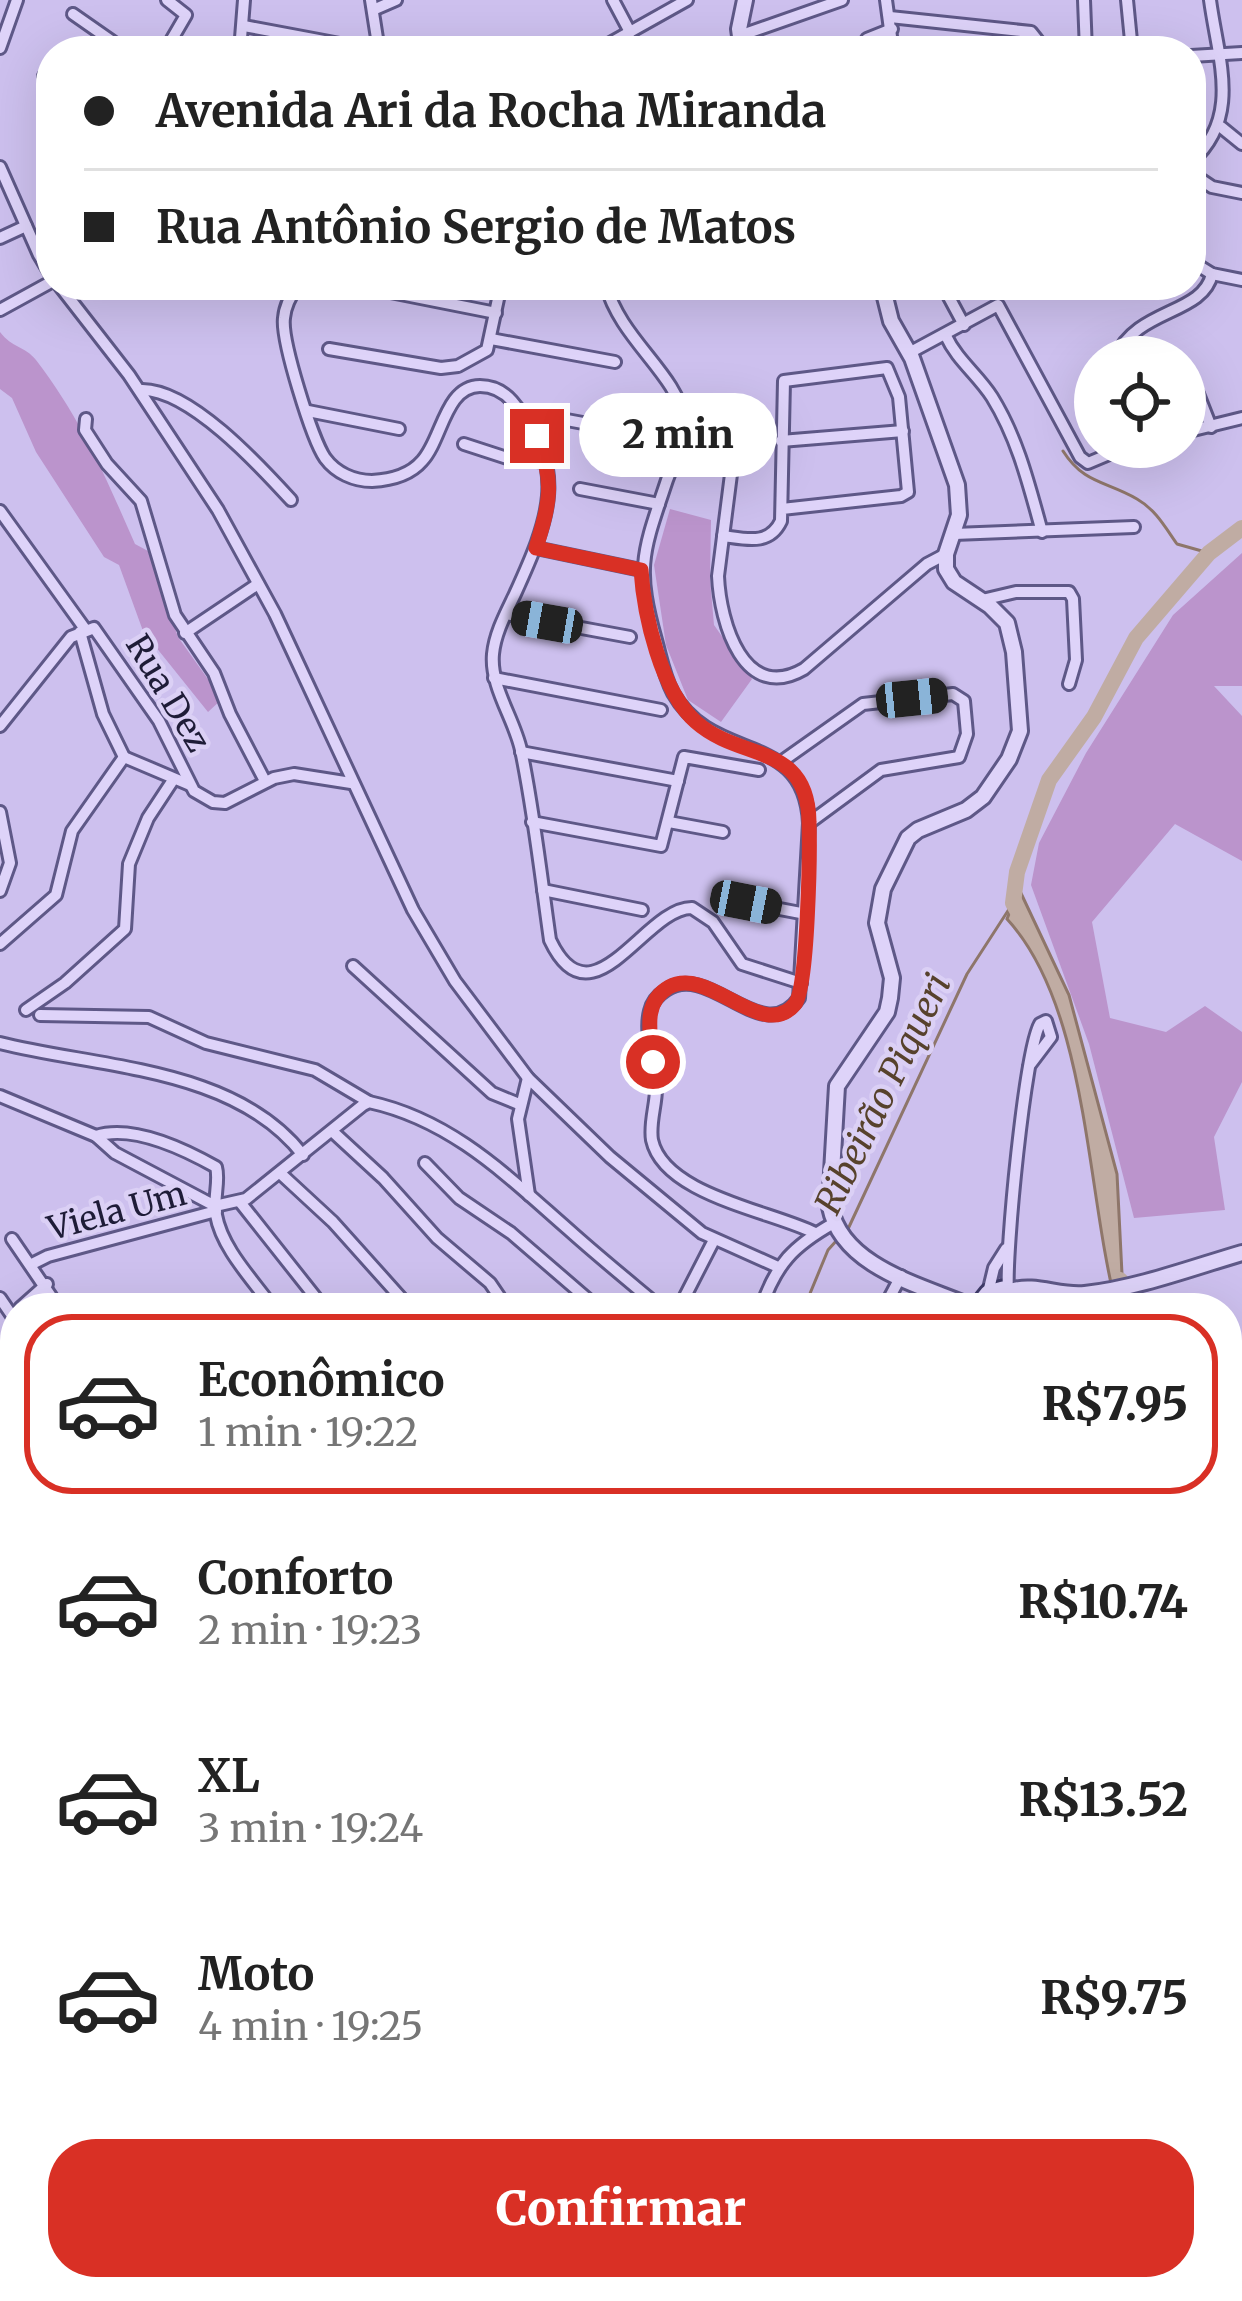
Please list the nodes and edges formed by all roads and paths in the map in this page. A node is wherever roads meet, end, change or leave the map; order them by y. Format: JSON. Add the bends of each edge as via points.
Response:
{"nodes":[{"id":1,"x":17,"y":0,"type":"edge"},
{"id":2,"x":167,"y":0,"type":"edge"},
{"id":3,"x":244,"y":0,"type":"edge"},
{"id":4,"x":396,"y":0,"type":"edge"},
{"id":5,"x":613,"y":0,"type":"edge"},
{"id":6,"x":687,"y":0,"type":"edge"},
{"id":7,"x":746,"y":0,"type":"edge"},
{"id":8,"x":842,"y":0,"type":"edge"},
{"id":9,"x":886,"y":0,"type":"edge"},
{"id":10,"x":1084,"y":0,"type":"edge"},
{"id":11,"x":1126,"y":0,"type":"edge"},
{"id":12,"x":1210,"y":0,"type":"edge"},
{"id":13,"x":372,"y":5,"type":"edge"},
{"id":14,"x":73,"y":14,"type":"dead end"},
{"id":15,"x":891,"y":23,"type":"junction"},
{"id":16,"x":244,"y":26,"type":"junction"},
{"id":17,"x":630,"y":32,"type":"junction"},
{"id":18,"x":105,"y":36,"type":"edge"},
{"id":19,"x":175,"y":36,"type":"edge"},
{"id":20,"x":242,"y":36,"type":"edge"},
{"id":21,"x":297,"y":36,"type":"edge"},
{"id":22,"x":377,"y":36,"type":"edge"},
{"id":23,"x":623,"y":36,"type":"edge"},
{"id":24,"x":742,"y":36,"type":"edge"},
{"id":25,"x":759,"y":36,"type":"edge"},
{"id":26,"x":872,"y":36,"type":"edge"},
{"id":27,"x":892,"y":36,"type":"edge"},
{"id":28,"x":1033,"y":36,"type":"edge"},
{"id":29,"x":1086,"y":36,"type":"edge"},
{"id":30,"x":1130,"y":36,"type":"edge"},
{"id":31,"x":0,"y":47,"type":"edge"},
{"id":32,"x":1242,"y":53,"type":"edge"},
{"id":33,"x":1220,"y":54,"type":"junction"},
{"id":34,"x":1206,"y":55,"type":"edge"},
{"id":35,"x":1221,"y":128,"type":"junction"},
{"id":36,"x":1242,"y":144,"type":"edge"},
{"id":37,"x":1206,"y":145,"type":"edge"},
{"id":38,"x":0,"y":166,"type":"edge"},
{"id":39,"x":1206,"y":182,"type":"edge"},
{"id":40,"x":1242,"y":193,"type":"edge"},
{"id":41,"x":26,"y":226,"type":"junction"},
{"id":42,"x":0,"y":238,"type":"edge"},
{"id":43,"x":36,"y":246,"type":"edge"},
{"id":44,"x":1206,"y":270,"type":"edge"},
{"id":45,"x":1212,"y":274,"type":"junction"},
{"id":46,"x":1242,"y":280,"type":"edge"},
{"id":47,"x":1206,"y":288,"type":"edge"},
{"id":48,"x":36,"y":291,"type":"edge"},
{"id":49,"x":69,"y":300,"type":"edge"},
{"id":50,"x":291,"y":300,"type":"edge"},
{"id":51,"x":431,"y":300,"type":"edge"},
{"id":52,"x":498,"y":300,"type":"edge"},
{"id":53,"x":610,"y":300,"type":"edge"},
{"id":54,"x":886,"y":300,"type":"edge"},
{"id":55,"x":950,"y":300,"type":"edge"},
{"id":56,"x":1192,"y":300,"type":"edge"},
{"id":57,"x":0,"y":310,"type":"edge"},
{"id":58,"x":496,"y":313,"type":"junction"},
{"id":59,"x":964,"y":326,"type":"junction"},
{"id":60,"x":946,"y":336,"type":"junction"},
{"id":61,"x":1129,"y":336,"type":"edge"},
{"id":62,"x":489,"y":345,"type":"junction"},
{"id":63,"x":329,"y":349,"type":"dead end"},
{"id":64,"x":909,"y":353,"type":"junction"},
{"id":65,"x":615,"y":362,"type":"dead end"},
{"id":66,"x":140,"y":390,"type":"junction"},
{"id":67,"x":308,"y":411,"type":"junction"},
{"id":68,"x":1206,"y":414,"type":"edge"},
{"id":69,"x":683,"y":416,"type":"junction"},
{"id":70,"x":556,"y":418,"type":"dead end"},
{"id":71,"x":1242,"y":418,"type":"edge"},
{"id":72,"x":86,"y":419,"type":"dead end"},
{"id":73,"x":1211,"y":427,"type":"junction"},
{"id":74,"x":1206,"y":428,"type":"edge"},
{"id":75,"x":400,"y":429,"type":"dead end"},
{"id":76,"x":903,"y":431,"type":"junction"},
{"id":77,"x":680,"y":441,"type":"junction"},
{"id":78,"x":781,"y":441,"type":"junction"},
{"id":79,"x":464,"y":444,"type":"dead end"},
{"id":80,"x":1074,"y":446,"type":"edge"},
{"id":81,"x":547,"y":462,"type":"junction"},
{"id":82,"x":580,"y":489,"type":"dead end"},
{"id":83,"x":291,"y":500,"type":"dead end"},
{"id":84,"x":659,"y":504,"type":"junction"},
{"id":85,"x":782,"y":509,"type":"junction"},
{"id":86,"x":0,"y":511,"type":"edge"},
{"id":87,"x":1134,"y":527,"type":"dead end"},
{"id":88,"x":1042,"y":532,"type":"junction"},
{"id":89,"x":954,"y":535,"type":"junction"},
{"id":90,"x":723,"y":536,"type":"junction"},
{"id":91,"x":536,"y":548,"type":"junction"},
{"id":92,"x":946,"y":554,"type":"junction"},
{"id":93,"x":641,"y":570,"type":"junction"},
{"id":94,"x":258,"y":584,"type":"junction"},
{"id":95,"x":982,"y":600,"type":"junction"},
{"id":96,"x":506,"y":614,"type":"junction"},
{"id":97,"x":82,"y":630,"type":"junction"},
{"id":98,"x":184,"y":633,"type":"junction"},
{"id":99,"x":630,"y":637,"type":"dead end"},
{"id":100,"x":494,"y":678,"type":"junction"},
{"id":101,"x":1069,"y":684,"type":"dead end"},
{"id":102,"x":661,"y":710,"type":"dead end"},
{"id":103,"x":0,"y":726,"type":"edge"},
{"id":104,"x":521,"y":752,"type":"junction"},
{"id":105,"x":124,"y":758,"type":"junction"},
{"id":106,"x":781,"y":762,"type":"junction"},
{"id":107,"x":759,"y":770,"type":"dead end"},
{"id":108,"x":173,"y":780,"type":"junction"},
{"id":109,"x":265,"y":781,"type":"junction"},
{"id":110,"x":678,"y":781,"type":"junction"},
{"id":111,"x":351,"y":783,"type":"junction"},
{"id":112,"x":190,"y":784,"type":"junction"},
{"id":113,"x":0,"y":812,"type":"edge"},
{"id":114,"x":532,"y":822,"type":"junction"},
{"id":115,"x":669,"y":823,"type":"junction"},
{"id":116,"x":809,"y":823,"type":"junction"},
{"id":117,"x":723,"y":832,"type":"dead end"},
{"id":118,"x":543,"y":890,"type":"junction"},
{"id":119,"x":0,"y":891,"type":"edge"},
{"id":120,"x":728,"y":898,"type":"dead end"},
{"id":121,"x":642,"y":910,"type":"dead end"},
{"id":122,"x":806,"y":914,"type":"junction"},
{"id":123,"x":0,"y":944,"type":"edge"},
{"id":124,"x":353,"y":966,"type":"dead end"},
{"id":125,"x":801,"y":983,"type":"junction"},
{"id":126,"x":26,"y":1010,"type":"dead end"},
{"id":127,"x":40,"y":1015,"type":"dead end"},
{"id":128,"x":0,"y":1043,"type":"edge"},
{"id":129,"x":1029,"y":1066,"type":"dead end"},
{"id":130,"x":528,"y":1078,"type":"junction"},
{"id":131,"x":0,"y":1096,"type":"edge"},
{"id":132,"x":369,"y":1102,"type":"junction"},
{"id":133,"x":519,"y":1104,"type":"junction"},
{"id":134,"x":332,"y":1131,"type":"junction"},
{"id":135,"x":96,"y":1136,"type":"junction"},
{"id":136,"x":303,"y":1155,"type":"junction"},
{"id":137,"x":425,"y":1162,"type":"dead end"},
{"id":138,"x":280,"y":1173,"type":"junction"},
{"id":139,"x":529,"y":1195,"type":"junction"},
{"id":140,"x":240,"y":1202,"type":"junction"},
{"id":141,"x":216,"y":1209,"type":"junction"},
{"id":142,"x":835,"y":1225,"type":"junction"},
{"id":143,"x":815,"y":1233,"type":"junction"},
{"id":144,"x":12,"y":1238,"type":"dead end"},
{"id":145,"x":714,"y":1240,"type":"junction"},
{"id":146,"x":1008,"y":1246,"type":"junction"},
{"id":147,"x":1242,"y":1253,"type":"edge"},
{"id":148,"x":32,"y":1264,"type":"junction"},
{"id":149,"x":778,"y":1267,"type":"junction"},
{"id":150,"x":901,"y":1276,"type":"junction"},
{"id":151,"x":47,"y":1285,"type":"junction"},
{"id":152,"x":1009,"y":1290,"type":"junction"},
{"id":153,"x":38,"y":1293,"type":"edge"},
{"id":154,"x":51,"y":1293,"type":"edge"},
{"id":155,"x":262,"y":1293,"type":"edge"},
{"id":156,"x":312,"y":1293,"type":"edge"},
{"id":157,"x":397,"y":1293,"type":"edge"},
{"id":158,"x":495,"y":1293,"type":"edge"},
{"id":159,"x":581,"y":1293,"type":"edge"},
{"id":160,"x":643,"y":1293,"type":"edge"},
{"id":161,"x":687,"y":1293,"type":"edge"},
{"id":162,"x":767,"y":1293,"type":"edge"},
{"id":163,"x":892,"y":1293,"type":"edge"},
{"id":164,"x":940,"y":1293,"type":"edge"},
{"id":165,"x":988,"y":1293,"type":"joint"},
{"id":166,"x":1012,"y":1293,"type":"edge"},
{"id":167,"x":1054,"y":1293,"type":"joint"}],
"edges":[{"from":1,"to":31,"type":"street"},
{"from":2,"to":19,"type":"street","via":[[185,13]]},
{"from":3,"to":16,"type":"street"},
{"from":4,"to":13,"type":"street"},
{"from":5,"to":17,"type":"street"},
{"from":6,"to":17,"type":"street"},
{"from":7,"to":24,"type":"street"},
{"from":8,"to":25,"type":"street"},
{"from":9,"to":15,"type":"street"},
{"from":10,"to":29,"type":"street"},
{"from":11,"to":30,"type":"street"},
{"from":12,"to":33,"type":"street"},
{"from":13,"to":22,"type":"street"},
{"from":14,"to":18,"type":"street"},
{"from":15,"to":26,"type":"street"},
{"from":15,"to":27,"type":"street"},
{"from":15,"to":28,"type":"street"},
{"from":16,"to":20,"type":"street"},
{"from":16,"to":21,"type":"street"},
{"from":17,"to":23,"type":"street"},
{"from":32,"to":33,"type":"street"},
{"from":33,"to":34,"type":"street"},
{"from":33,"to":35,"type":"street","via":[[1230,114]]},
{"from":35,"to":36,"type":"street"},
{"from":35,"to":37,"type":"street"},
{"from":38,"to":41,"type":"street"},
{"from":39,"to":40,"type":"street"},
{"from":41,"to":42,"type":"street"},
{"from":41,"to":43,"type":"street"},
{"from":44,"to":45,"type":"street"},
{"from":45,"to":46,"type":"street"},
{"from":45,"to":47,"type":"street"},
{"from":48,"to":57,"type":"street"},
{"from":49,"to":66,"type":"street"},
{"from":50,"to":67,"type":"street","via":[[284,328]]},
{"from":51,"to":58,"type":"street"},
{"from":52,"to":58,"type":"street"},
{"from":53,"to":69,"type":"street"},
{"from":54,"to":64,"type":"street"},
{"from":55,"to":59,"type":"street"},
{"from":56,"to":61,"type":"street"},
{"from":58,"to":62,"type":"street"},
{"from":59,"to":60,"type":"street"},
{"from":59,"to":80,"type":"street","via":[[998,305]]},
{"from":60,"to":64,"type":"street"},
{"from":60,"to":88,"type":"street","via":[[1012,435]]},
{"from":62,"to":63,"type":"street","via":[[450,368]]},
{"from":62,"to":65,"type":"street"},
{"from":64,"to":89,"type":"street","via":[[957,485]]},
{"from":66,"to":83,"type":"street","via":[[177,400],[244,450]]},
{"from":66,"to":94,"type":"street"},
{"from":67,"to":75,"type":"street"},
{"from":67,"to":81,"type":"street","via":[[336,469],[359,480],[387,479],[424,459],[462,391],[493,387],[515,404]]},
{"from":68,"to":73,"type":"street"},
{"from":69,"to":77,"type":"street"},
{"from":69,"to":90,"type":"street","via":[[712,413],[732,433]]},
{"from":70,"to":77,"type":"street"},
{"from":71,"to":73,"type":"street"},
{"from":72,"to":98,"type":"street","via":[[106,464],[141,500]]},
{"from":73,"to":74,"type":"street"},
{"from":76,"to":78,"type":"street"},
{"from":76,"to":78,"type":"street","via":[[884,366],[784,381]]},
{"from":76,"to":85,"type":"street","via":[[905,494]]},
{"from":77,"to":84,"type":"street"},
{"from":78,"to":85,"type":"street"},
{"from":79,"to":81,"type":"street"},
{"from":81,"to":91,"type":"street","via":[[551,491]]},
{"from":82,"to":84,"type":"street"},
{"from":84,"to":93,"type":"street"},
{"from":85,"to":90,"type":"street","via":[[770,536]]},
{"from":86,"to":97,"type":"street"},
{"from":87,"to":88,"type":"street"},
{"from":88,"to":89,"type":"street"},
{"from":89,"to":92,"type":"street"},
{"from":90,"to":92,"type":"street","via":[[723,613],[754,672],[772,680],[804,669]]},
{"from":91,"to":93,"type":"street"},
{"from":91,"to":96,"type":"street"},
{"from":92,"to":95,"type":"street","via":[[954,582]]},
{"from":93,"to":106,"type":"street","via":[[665,676],[685,710],[712,734]]},
{"from":94,"to":98,"type":"street"},
{"from":94,"to":111,"type":"street"},
{"from":95,"to":101,"type":"street","via":[[1069,592],[1076,651]]},
{"from":95,"to":142,"type":"street","via":[[1012,634],[1017,743],[983,797],[908,838],[883,889],[877,923],[890,998],[837,1086]]},
{"from":96,"to":99,"type":"street"},
{"from":96,"to":100,"type":"street"},
{"from":97,"to":103,"type":"street","name":"Rua Dez"},
{"from":97,"to":105,"type":"street","via":[[103,714]]},
{"from":97,"to":112,"type":"street","name":"Rua Dez","via":[[97,630],[107,643]]},
{"from":98,"to":109,"type":"street","via":[[214,674]]},
{"from":100,"to":102,"type":"street"},
{"from":100,"to":104,"type":"street"},
{"from":104,"to":110,"type":"street"},
{"from":104,"to":114,"type":"street"},
{"from":105,"to":108,"type":"street"},
{"from":105,"to":123,"type":"street","via":[[72,831],[56,895]]},
{"from":106,"to":116,"type":"street","via":[[802,784]]},
{"from":106,"to":116,"type":"street","via":[[863,704],[953,694],[964,701],[967,734],[958,757],[880,770]]},
{"from":107,"to":110,"type":"street","via":[[685,757]]},
{"from":108,"to":112,"type":"street"},
{"from":108,"to":126,"type":"street","via":[[130,864],[125,929]]},
{"from":109,"to":111,"type":"street","via":[[299,774]]},
{"from":109,"to":112,"type":"street","via":[[221,804]]},
{"from":110,"to":115,"type":"street"},
{"from":111,"to":130,"type":"street","via":[[436,953]]},
{"from":113,"to":119,"type":"street","via":[[10,850]]},
{"from":114,"to":115,"type":"street","via":[[661,846]]},
{"from":114,"to":118,"type":"street"},
{"from":115,"to":117,"type":"street"},
{"from":116,"to":122,"type":"street"},
{"from":118,"to":121,"type":"street"},
{"from":118,"to":125,"type":"street","via":[[550,940],[574,968],[612,964],[673,911],[692,908],[742,964]]},
{"from":120,"to":122,"type":"street"},
{"from":122,"to":125,"type":"street"},
{"from":124,"to":133,"type":"street","via":[[492,1093]]},
{"from":125,"to":143,"type":"street","via":[[794,1005],[780,1013],[756,1012],[693,982],[660,994],[649,1019],[651,1132],[657,1153],[684,1180]]},
{"from":127,"to":132,"type":"street","via":[[149,1017],[206,1043],[315,1070]]},
{"from":128,"to":136,"type":"street","via":[[190,1084],[275,1124]]},
{"from":129,"to":146,"type":"street"},
{"from":130,"to":133,"type":"street"},
{"from":130,"to":145,"type":"street"},
{"from":131,"to":135,"type":"street"},
{"from":132,"to":134,"type":"street"},
{"from":132,"to":139,"type":"street","via":[[467,1143]]},
{"from":133,"to":139,"type":"street"},
{"from":134,"to":136,"type":"street"},
{"from":134,"to":158,"type":"street"},
{"from":135,"to":141,"type":"street"},
{"from":135,"to":141,"type":"street","via":[[139,1137],[216,1167]]},
{"from":136,"to":138,"type":"street"},
{"from":137,"to":159,"type":"street"},
{"from":138,"to":140,"type":"street"},
{"from":138,"to":157,"type":"street"},
{"from":139,"to":160,"type":"street"},
{"from":140,"to":141,"type":"street","name":"Viela Um"},
{"from":140,"to":156,"type":"street"},
{"from":141,"to":148,"type":"street","name":"Viela Um"},
{"from":141,"to":155,"type":"street","via":[[220,1230]]},
{"from":142,"to":143,"type":"street"},
{"from":142,"to":150,"type":"street","via":[[848,1244]]},
{"from":143,"to":149,"type":"street"},
{"from":144,"to":148,"type":"street"},
{"from":145,"to":149,"type":"street"},
{"from":145,"to":161,"type":"street"},
{"from":146,"to":152,"type":"street"},
{"from":146,"to":165,"type":"street"},
{"from":147,"to":167,"type":"street","via":[[1089,1293]]},
{"from":148,"to":151,"type":"street"},
{"from":149,"to":162,"type":"street"},
{"from":150,"to":163,"type":"street"},
{"from":150,"to":164,"type":"street"},
{"from":151,"to":153,"type":"street","name":"Viela Um"},
{"from":151,"to":154,"type":"street"},
{"from":152,"to":165,"type":"main road"},
{"from":152,"to":166,"type":"main road"},
{"from":152,"to":167,"type":"street"}]}
